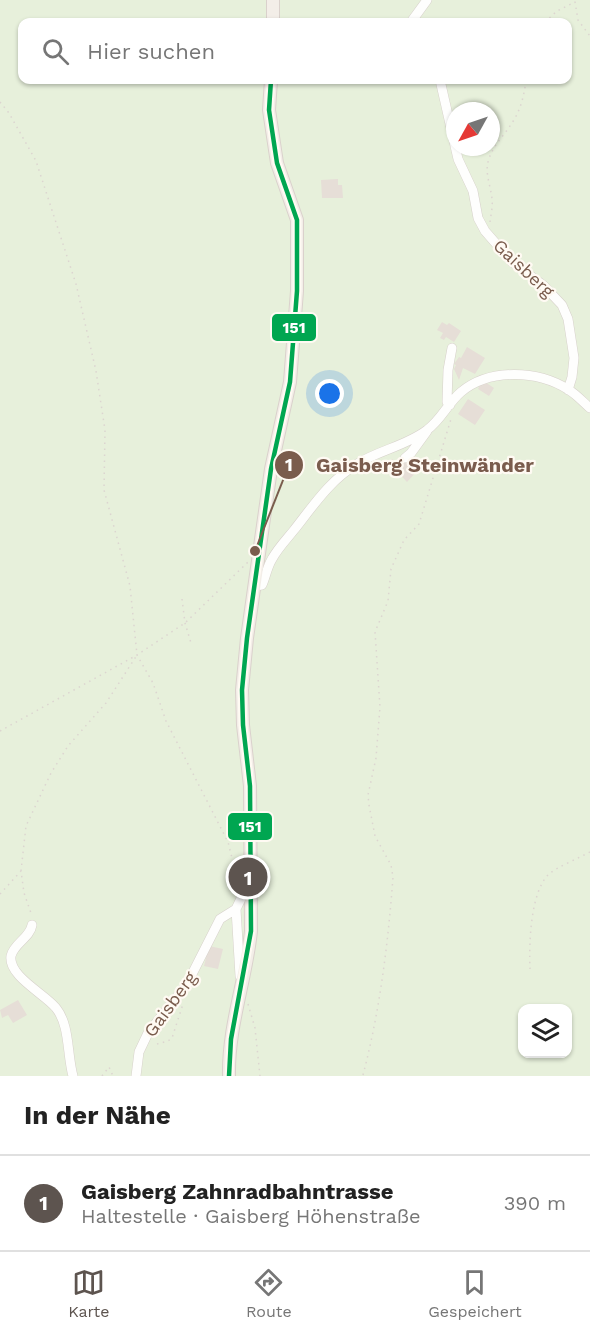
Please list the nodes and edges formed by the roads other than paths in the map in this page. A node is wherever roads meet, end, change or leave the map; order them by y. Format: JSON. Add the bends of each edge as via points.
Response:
{"nodes":[{"id":1,"x":273,"y":0,"type":"edge"},
{"id":2,"x":427,"y":0,"type":"edge"},
{"id":3,"x":273,"y":18,"type":"edge"},
{"id":4,"x":414,"y":18,"type":"edge"},
{"id":5,"x":270,"y":84,"type":"edge"},
{"id":6,"x":441,"y":84,"type":"edge"},
{"id":7,"x":452,"y":348,"type":"dead end"},
{"id":8,"x":568,"y":390,"type":"junction"},
{"id":9,"x":450,"y":405,"type":"junction"},
{"id":10,"x":590,"y":408,"type":"edge"},
{"id":11,"x":427,"y":431,"type":"junction"},
{"id":12,"x":405,"y":458,"type":"dead end"},
{"id":13,"x":255,"y":586,"type":"junction"},
{"id":14,"x":251,"y":877,"type":"junction"},
{"id":15,"x":236,"y":909,"type":"junction"},
{"id":16,"x":32,"y":925,"type":"road end"},
{"id":17,"x":241,"y":986,"type":"junction"},
{"id":18,"x":73,"y":1076,"type":"edge"},
{"id":19,"x":135,"y":1076,"type":"edge"},
{"id":20,"x":229,"y":1076,"type":"edge"}],
"edges":[{"from":1,"to":3,"type":"main road"},
{"from":2,"to":4,"type":"street"},
{"from":5,"to":13,"type":"main road","via":[[269,110],[277,163],[297,219],[297,291],[290,382],[271,468]]},
{"from":6,"to":8,"type":"street","name":"Gaisberg","via":[[458,159],[473,191],[478,218],[512,262],[562,305],[568,319],[574,358]]},
{"from":7,"to":9,"type":"street","via":[[447,387]]},
{"from":8,"to":9,"type":"street","via":[[535,377],[503,375],[474,383]]},
{"from":8,"to":10,"type":"street"},
{"from":9,"to":11,"type":"street"},
{"from":11,"to":12,"type":"street"},
{"from":11,"to":13,"type":"street","via":[[358,463],[334,482],[278,549],[262,585]]},
{"from":13,"to":14,"type":"main road","via":[[242,690],[250,786]]},
{"from":14,"to":15,"type":"street"},
{"from":14,"to":17,"type":"main road","via":[[249,951]]},
{"from":15,"to":17,"type":"street"},
{"from":15,"to":19,"type":"street","name":"Gaisberg","via":[[220,918],[181,992],[148,1033],[139,1052]]},
{"from":16,"to":18,"type":"street","via":[[11,956],[13,967],[59,1012]]},
{"from":17,"to":20,"type":"main road","via":[[229,1048]]}]}
